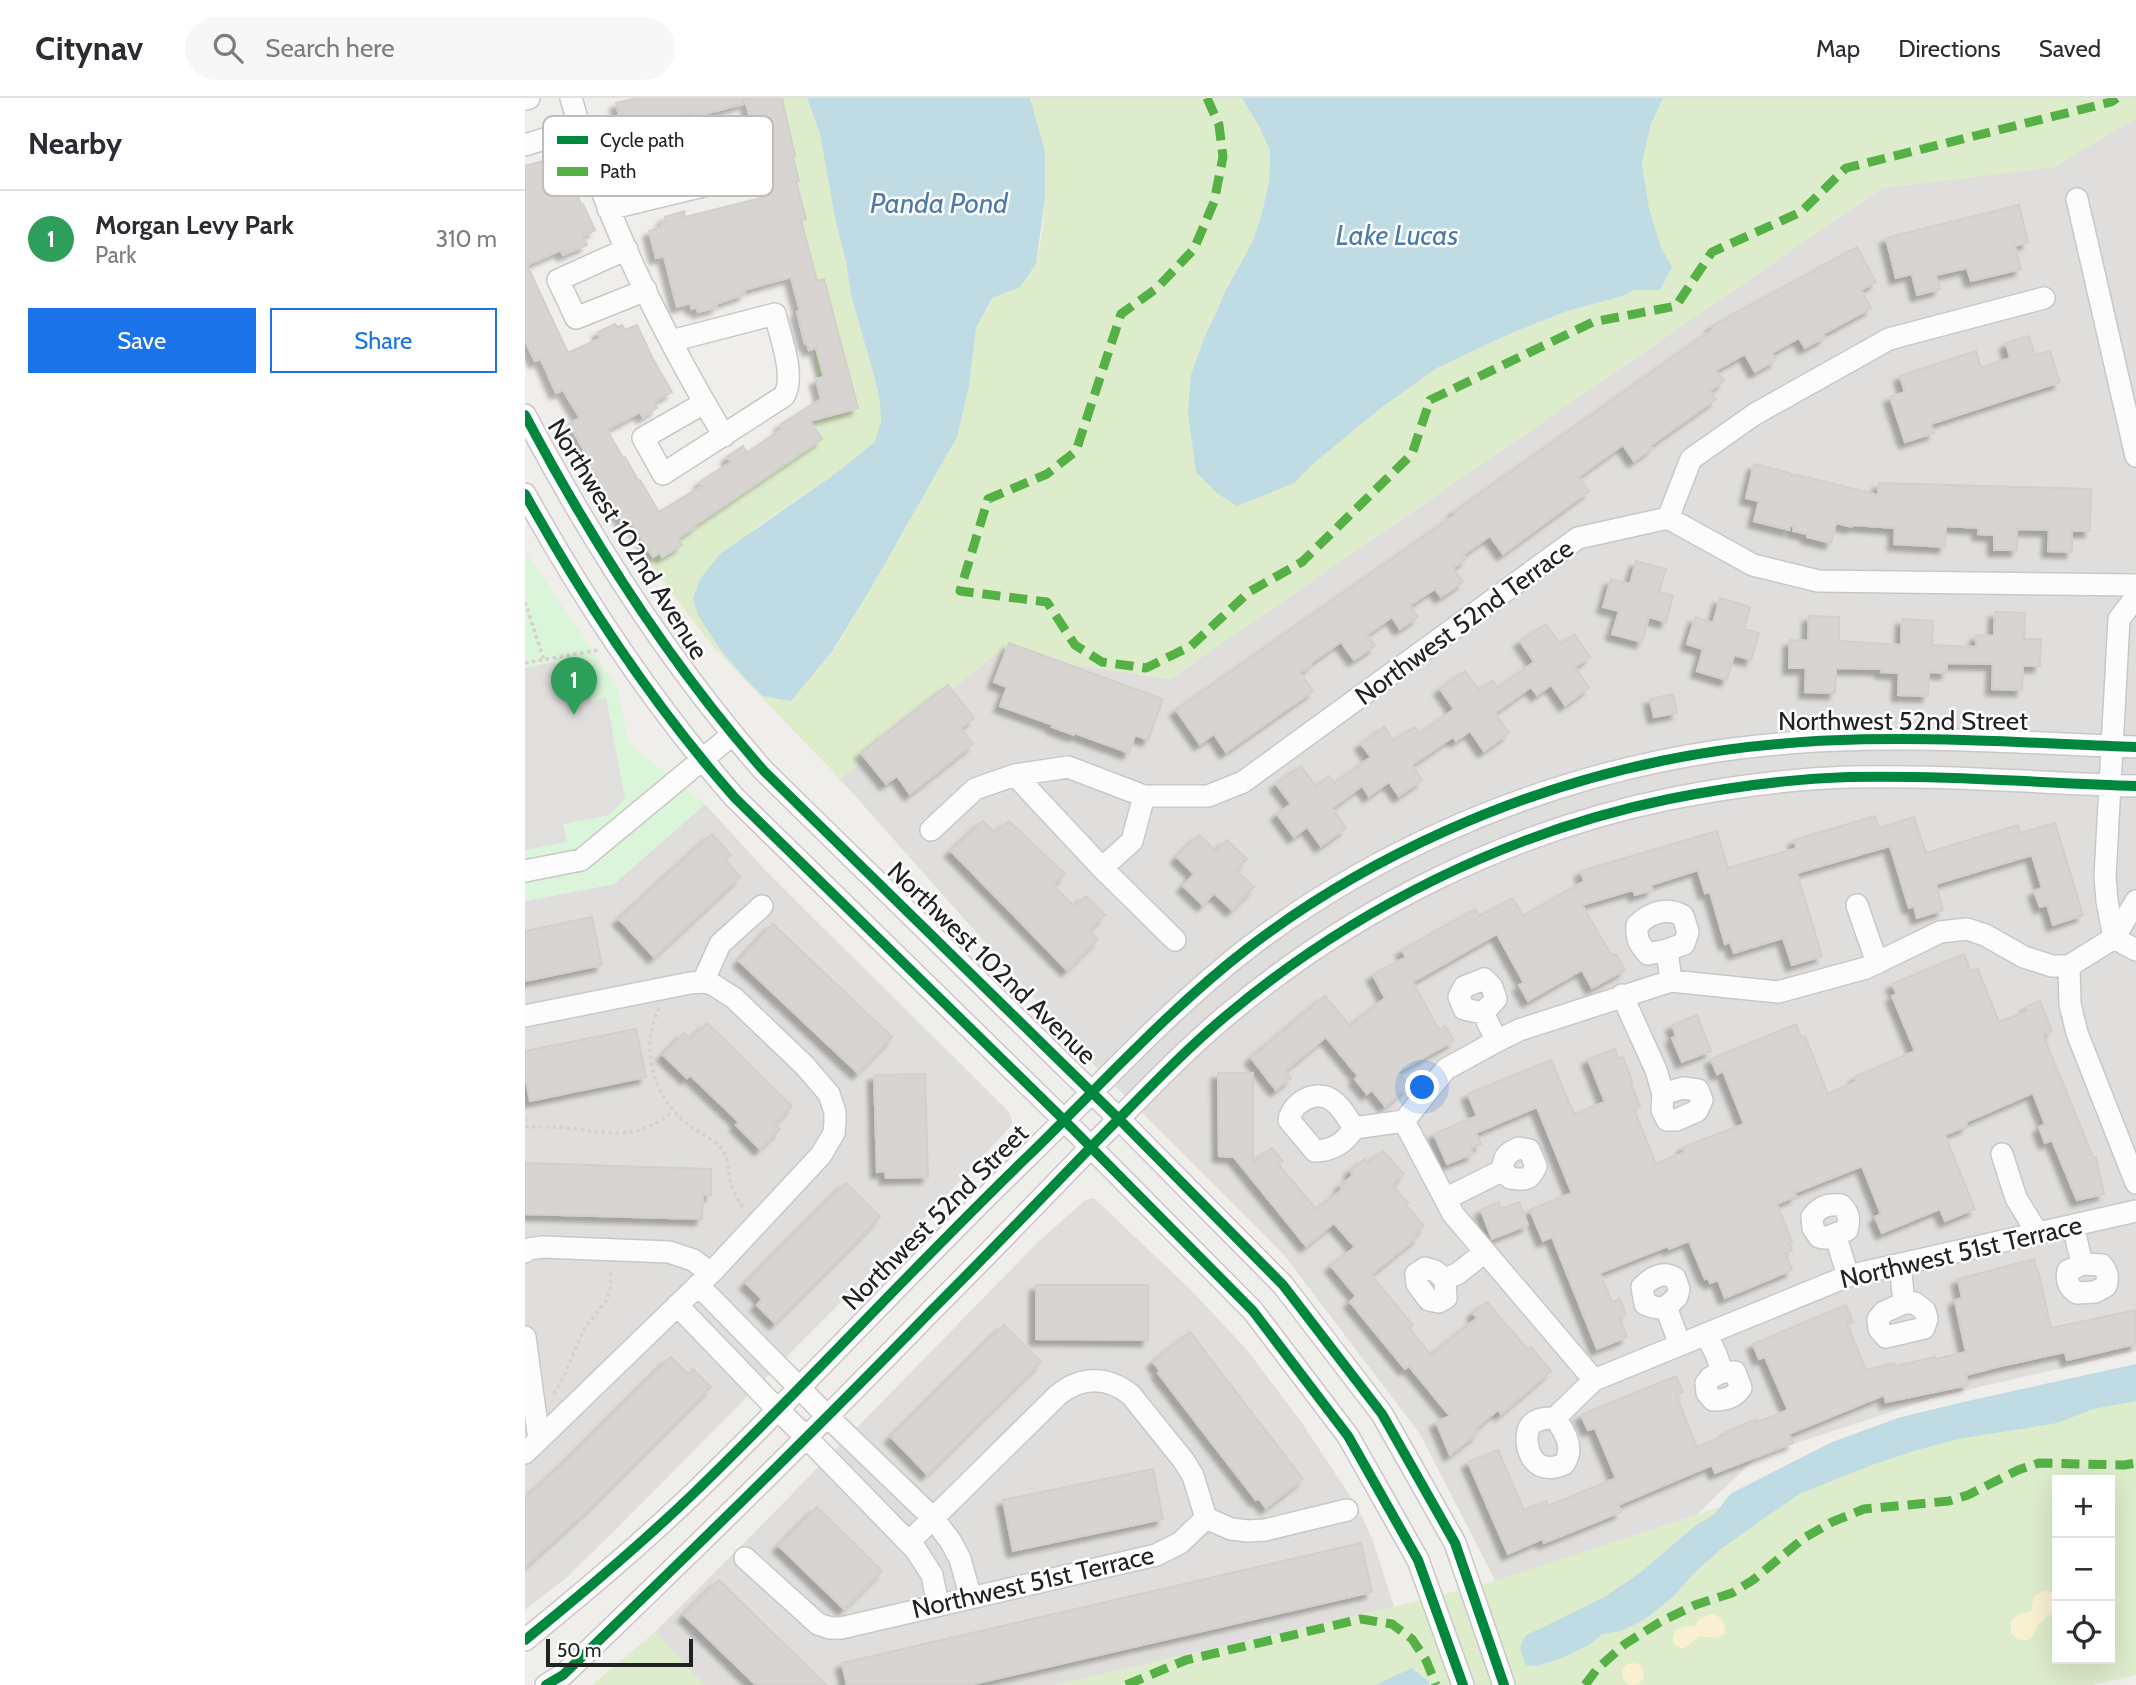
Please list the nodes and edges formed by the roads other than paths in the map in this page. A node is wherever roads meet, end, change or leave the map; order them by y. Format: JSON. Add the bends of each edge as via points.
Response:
{"nodes":[{"id":1,"x":571,"y":98,"type":"edge"},
{"id":2,"x":576,"y":116,"type":"edge"},
{"id":3,"x":543,"y":139,"type":"edge"},
{"id":4,"x":525,"y":145,"type":"edge"},
{"id":5,"x":603,"y":196,"type":"edge"},
{"id":6,"x":662,"y":196,"type":"edge"},
{"id":7,"x":2077,"y":199,"type":"dead end"},
{"id":8,"x":608,"y":209,"type":"junction"},
{"id":9,"x":627,"y":249,"type":"junction"},
{"id":10,"x":646,"y":290,"type":"junction"},
{"id":11,"x":2044,"y":298,"type":"dead end"},
{"id":12,"x":671,"y":341,"type":"junction"},
{"id":13,"x":705,"y":403,"type":"junction"},
{"id":14,"x":525,"y":415,"type":"edge"},
{"id":15,"x":724,"y":436,"type":"junction"},
{"id":16,"x":2136,"y":456,"type":"edge"},
{"id":17,"x":525,"y":494,"type":"edge"},
{"id":18,"x":1668,"y":518,"type":"junction"},
{"id":19,"x":2136,"y":586,"type":"edge"},
{"id":20,"x":2136,"y":597,"type":"edge"},
{"id":21,"x":732,"y":734,"type":"junction"},
{"id":22,"x":2112,"y":746,"type":"junction"},
{"id":23,"x":2136,"y":747,"type":"edge"},
{"id":24,"x":1701,"y":753,"type":"junction"},
{"id":25,"x":701,"y":759,"type":"junction"},
{"id":26,"x":1015,"y":775,"type":"junction"},
{"id":27,"x":2112,"y":785,"type":"junction"},
{"id":28,"x":2136,"y":786,"type":"edge"},
{"id":29,"x":1708,"y":791,"type":"junction"},
{"id":30,"x":1144,"y":796,"type":"junction"},
{"id":31,"x":931,"y":830,"type":"dead end"},
{"id":32,"x":1102,"y":868,"type":"junction"},
{"id":33,"x":525,"y":871,"type":"edge"},
{"id":34,"x":2136,"y":901,"type":"edge"},
{"id":35,"x":1857,"y":905,"type":"dead end"},
{"id":36,"x":762,"y":906,"type":"dead end"},
{"id":37,"x":2114,"y":938,"type":"junction"},
{"id":38,"x":1175,"y":940,"type":"dead end"},
{"id":39,"x":1667,"y":950,"type":"dead end"},
{"id":40,"x":2136,"y":950,"type":"edge"},
{"id":41,"x":1877,"y":963,"type":"junction"},
{"id":42,"x":2069,"y":966,"type":"junction"},
{"id":43,"x":1671,"y":981,"type":"junction"},
{"id":44,"x":703,"y":982,"type":"junction"},
{"id":45,"x":1622,"y":995,"type":"junction"},
{"id":46,"x":1483,"y":1013,"type":"dead end"},
{"id":47,"x":525,"y":1016,"type":"edge"},
{"id":48,"x":1497,"y":1041,"type":"junction"},
{"id":49,"x":1091,"y":1091,"type":"junction"},
{"id":50,"x":1663,"y":1094,"type":"dead end"},
{"id":51,"x":1119,"y":1119,"type":"junction"},
{"id":52,"x":1064,"y":1121,"type":"junction"},
{"id":53,"x":1404,"y":1121,"type":"junction"},
{"id":54,"x":1354,"y":1128,"type":"dead end"},
{"id":55,"x":1091,"y":1148,"type":"junction"},
{"id":56,"x":2003,"y":1154,"type":"dead end"},
{"id":57,"x":1503,"y":1170,"type":"dead end"},
{"id":58,"x":2136,"y":1183,"type":"edge"},
{"id":59,"x":1445,"y":1199,"type":"junction"},
{"id":60,"x":2136,"y":1211,"type":"edge"},
{"id":61,"x":2073,"y":1226,"type":"junction"},
{"id":62,"x":1835,"y":1234,"type":"dead end"},
{"id":63,"x":2038,"y":1234,"type":"junction"},
{"id":64,"x":525,"y":1252,"type":"edge"},
{"id":65,"x":1485,"y":1252,"type":"junction"},
{"id":66,"x":1900,"y":1264,"type":"junction"},
{"id":67,"x":2082,"y":1264,"type":"dead end"},
{"id":68,"x":1848,"y":1276,"type":"junction"},
{"id":69,"x":704,"y":1279,"type":"junction"},
{"id":70,"x":1445,"y":1279,"type":"dead end"},
{"id":71,"x":1904,"y":1303,"type":"dead end"},
{"id":72,"x":677,"y":1305,"type":"junction"},
{"id":73,"x":1666,"y":1307,"type":"dead end"},
{"id":74,"x":1706,"y":1334,"type":"junction"},
{"id":75,"x":525,"y":1337,"type":"edge"},
{"id":76,"x":1680,"y":1345,"type":"junction"},
{"id":77,"x":1722,"y":1372,"type":"dead end"},
{"id":78,"x":1594,"y":1380,"type":"junction"},
{"id":79,"x":798,"y":1387,"type":"junction"},
{"id":80,"x":776,"y":1409,"type":"junction"},
{"id":81,"x":828,"y":1417,"type":"junction"},
{"id":82,"x":1555,"y":1418,"type":"dead end"},
{"id":83,"x":807,"y":1438,"type":"junction"},
{"id":84,"x":532,"y":1446,"type":"edge"},
{"id":85,"x":895,"y":1481,"type":"junction"},
{"id":86,"x":872,"y":1503,"type":"junction"},
{"id":87,"x":1347,"y":1510,"type":"dead end"},
{"id":88,"x":1206,"y":1518,"type":"junction"},
{"id":89,"x":934,"y":1519,"type":"junction"},
{"id":90,"x":909,"y":1542,"type":"junction"},
{"id":91,"x":745,"y":1558,"type":"dead end"},
{"id":92,"x":971,"y":1598,"type":"junction"},
{"id":93,"x":939,"y":1605,"type":"junction"},
{"id":94,"x":525,"y":1640,"type":"edge"},
{"id":95,"x":546,"y":1685,"type":"edge"},
{"id":96,"x":1463,"y":1685,"type":"edge"},
{"id":97,"x":1504,"y":1685,"type":"edge"}],
"edges":[{"from":1,"to":2,"type":"street"},
{"from":3,"to":4,"type":"street"},
{"from":5,"to":8,"type":"street"},
{"from":6,"to":8,"type":"street"},
{"from":7,"to":16,"type":"street"},
{"from":8,"to":9,"type":"street"},
{"from":9,"to":10,"type":"street"},
{"from":9,"to":10,"type":"street","via":[[558,279],[576,318]]},
{"from":10,"to":12,"type":"street"},
{"from":11,"to":18,"type":"street","via":[[1889,339],[1755,414],[1691,459]]},
{"from":12,"to":13,"type":"street"},
{"from":12,"to":15,"type":"street","via":[[775,314],[788,390]]},
{"from":13,"to":15,"type":"street"},
{"from":13,"to":15,"type":"street","via":[[643,438],[663,474]]},
{"from":14,"to":21,"type":"street","name":"Northwest 102nd Avenue","via":[[583,519],[651,625]]},
{"from":17,"to":25,"type":"street","via":[[618,647]]},
{"from":18,"to":19,"type":"street","via":[[1753,565],[1818,581]]},
{"from":18,"to":30,"type":"street","name":"Northwest 52nd Terrace","via":[[1578,538],[1243,782],[1208,796]]},
{"from":20,"to":22,"type":"street","via":[[2119,619]]},
{"from":21,"to":25,"type":"street"},
{"from":21,"to":49,"type":"street","name":"Northwest 102nd Avenue","via":[[774,781]]},
{"from":22,"to":23,"type":"street","name":"Northwest 52nd Street"},
{"from":22,"to":24,"type":"street","name":"Northwest 52nd Street","via":[[1853,738]]},
{"from":22,"to":27,"type":"street"},
{"from":24,"to":29,"type":"street"},
{"from":24,"to":49,"type":"street","name":"Northwest 52nd Street","via":[[1536,796],[1391,858],[1248,948],[1170,1014]]},
{"from":25,"to":33,"type":"street","via":[[581,860]]},
{"from":25,"to":52,"type":"street"},
{"from":26,"to":30,"type":"street","name":"Northwest 52nd Terrace","via":[[1067,767]]},
{"from":26,"to":31,"type":"street","name":"Northwest 52nd Terrace","via":[[975,789]]},
{"from":26,"to":32,"type":"street"},
{"from":27,"to":28,"type":"street"},
{"from":27,"to":29,"type":"street","via":[[1847,777]]},
{"from":27,"to":37,"type":"street","via":[[2105,877]]},
{"from":29,"to":51,"type":"street","via":[[1621,810],[1543,835],[1401,898],[1325,942],[1262,987],[1192,1046]]},
{"from":30,"to":32,"type":"street","via":[[1132,841]]},
{"from":32,"to":38,"type":"street"},
{"from":34,"to":37,"type":"street"},
{"from":35,"to":41,"type":"street"},
{"from":36,"to":44,"type":"street","via":[[720,944]]},
{"from":37,"to":40,"type":"street"},
{"from":37,"to":42,"type":"street"},
{"from":39,"to":43,"type":"street"},
{"from":41,"to":42,"type":"street","via":[[1940,932],[1967,929],[2024,957]]},
{"from":41,"to":43,"type":"street","via":[[1778,992]]},
{"from":42,"to":58,"type":"street","via":[[2077,1032]]},
{"from":43,"to":45,"type":"street"},
{"from":44,"to":47,"type":"street"},
{"from":44,"to":69,"type":"street","via":[[734,999],[805,1066],[829,1094],[835,1112],[829,1144],[821,1155]]},
{"from":45,"to":48,"type":"street"},
{"from":45,"to":50,"type":"street"},
{"from":46,"to":48,"type":"street"},
{"from":48,"to":53,"type":"street","via":[[1446,1069]]},
{"from":49,"to":51,"type":"street","name":"Northwest 102nd Avenue"},
{"from":49,"to":52,"type":"street","name":"Northwest 52nd Street"},
{"from":51,"to":55,"type":"street"},
{"from":51,"to":97,"type":"street","name":"Northwest 102nd Avenue","via":[[1283,1285],[1382,1414],[1455,1543]]},
{"from":52,"to":55,"type":"street"},
{"from":52,"to":79,"type":"street","name":"Northwest 52nd Street"},
{"from":53,"to":54,"type":"street"},
{"from":53,"to":59,"type":"street"},
{"from":55,"to":81,"type":"street"},
{"from":55,"to":96,"type":"street","via":[[1253,1311],[1348,1436],[1418,1560]]},
{"from":56,"to":63,"type":"street","via":[[2016,1198]]},
{"from":57,"to":59,"type":"street"},
{"from":59,"to":65,"type":"street"},
{"from":60,"to":61,"type":"street","name":"Northwest 51st Terrace"},
{"from":61,"to":63,"type":"street","name":"Northwest 51st Terrace"},
{"from":61,"to":67,"type":"street"},
{"from":62,"to":68,"type":"street"},
{"from":63,"to":66,"type":"street","name":"Northwest 51st Terrace"},
{"from":64,"to":69,"type":"street","via":[[542,1247],[669,1252],[693,1260]]},
{"from":65,"to":70,"type":"street"},
{"from":65,"to":78,"type":"street"},
{"from":66,"to":68,"type":"street","name":"Northwest 51st Terrace"},
{"from":66,"to":71,"type":"street"},
{"from":68,"to":74,"type":"street","name":"Northwest 51st Terrace"},
{"from":69,"to":72,"type":"street"},
{"from":69,"to":79,"type":"street"},
{"from":72,"to":80,"type":"street"},
{"from":72,"to":84,"type":"street"},
{"from":73,"to":76,"type":"street"},
{"from":74,"to":76,"type":"street","name":"Northwest 51st Terrace"},
{"from":74,"to":77,"type":"street"},
{"from":75,"to":84,"type":"street","via":[[535,1412]]},
{"from":76,"to":78,"type":"street","name":"Northwest 51st Terrace"},
{"from":78,"to":82,"type":"street"},
{"from":79,"to":80,"type":"street","name":"Northwest 52nd Street"},
{"from":79,"to":81,"type":"street"},
{"from":80,"to":83,"type":"street"},
{"from":80,"to":94,"type":"street","name":"Northwest 52nd Street","via":[[606,1574]]},
{"from":81,"to":83,"type":"street"},
{"from":81,"to":85,"type":"street"},
{"from":83,"to":86,"type":"street"},
{"from":83,"to":95,"type":"street","via":[[563,1675]]},
{"from":85,"to":86,"type":"street"},
{"from":85,"to":89,"type":"street"},
{"from":86,"to":90,"type":"street"},
{"from":87,"to":88,"type":"street","via":[[1248,1531]]},
{"from":88,"to":89,"type":"street","via":[[1193,1476],[1174,1448],[1121,1386],[1096,1380],[1067,1387]]},
{"from":88,"to":92,"type":"street","name":"Northwest 51st Terrace","via":[[1180,1543],[1156,1555]]},
{"from":89,"to":90,"type":"street"},
{"from":89,"to":92,"type":"street","via":[[960,1559]]},
{"from":90,"to":93,"type":"street","via":[[932,1575]]},
{"from":91,"to":93,"type":"street","name":"Northwest 51st Terrace","via":[[818,1624],[830,1628]]},
{"from":92,"to":93,"type":"street","name":"Northwest 51st Terrace"}]}
